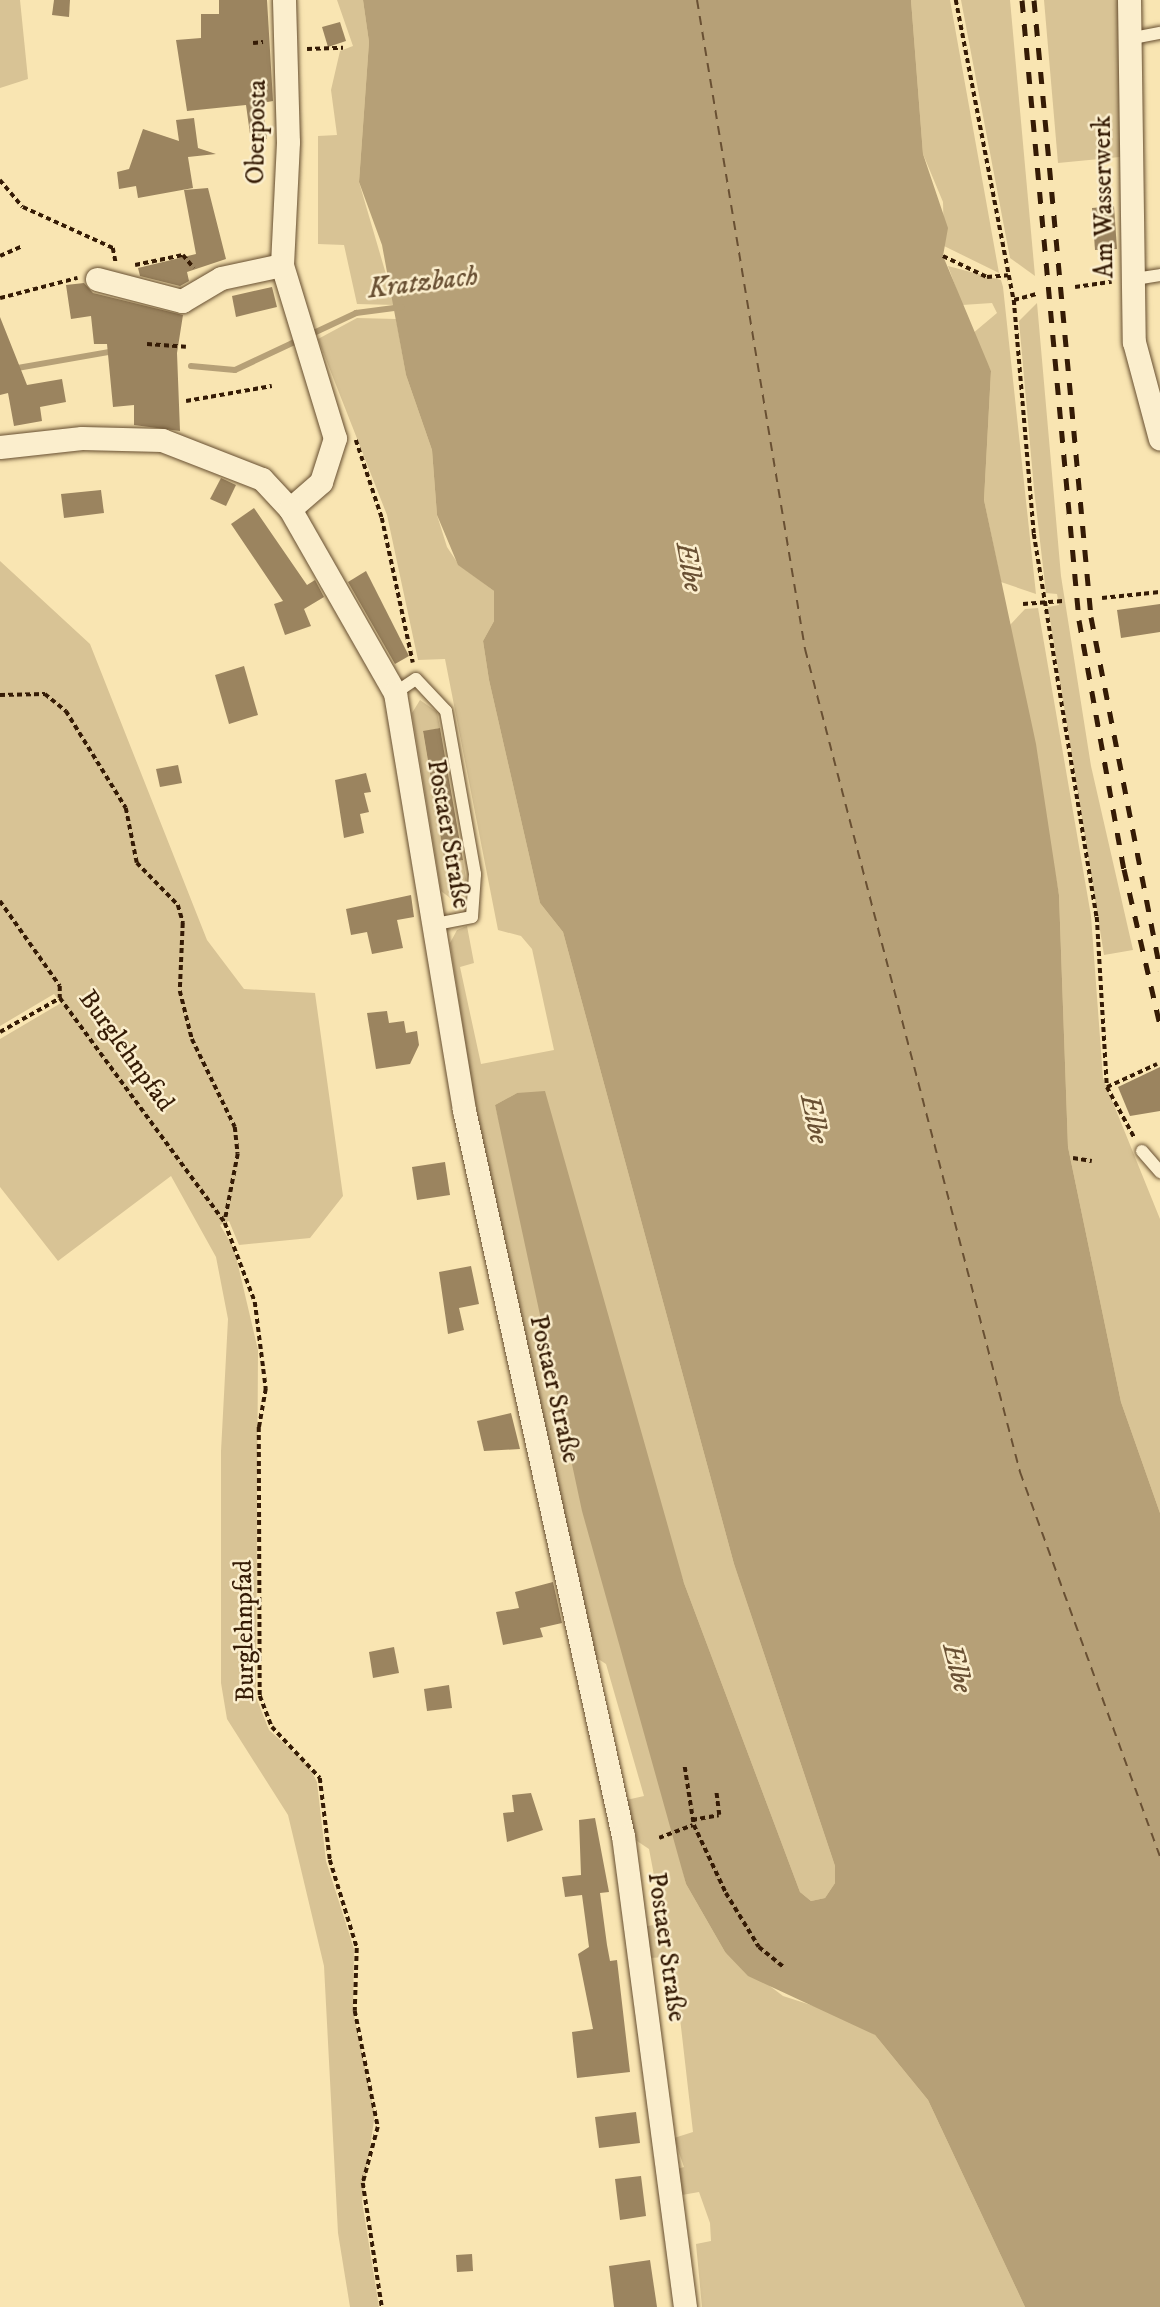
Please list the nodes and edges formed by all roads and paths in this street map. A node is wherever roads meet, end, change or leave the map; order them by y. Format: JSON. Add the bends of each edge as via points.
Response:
{"nodes":[{"id":1,"x":284,"y":0,"type":"edge"},
{"id":2,"x":956,"y":0,"type":"edge"},
{"id":3,"x":1129,"y":0,"type":"edge"},
{"id":4,"x":1160,"y":33,"type":"edge"},
{"id":5,"x":1128,"y":38,"type":"junction"},
{"id":6,"x":343,"y":48,"type":"dead end"},
{"id":7,"x":286,"y":50,"type":"junction"},
{"id":8,"x":0,"y":180,"type":"edge"},
{"id":9,"x":22,"y":246,"type":"dead end"},
{"id":10,"x":0,"y":256,"type":"edge"},
{"id":11,"x":943,"y":256,"type":"dead end"},
{"id":12,"x":135,"y":265,"type":"dead end"},
{"id":13,"x":282,"y":265,"type":"junction"},
{"id":14,"x":198,"y":272,"type":"dead end"},
{"id":15,"x":1008,"y":275,"type":"junction"},
{"id":16,"x":1160,"y":275,"type":"edge"},
{"id":17,"x":1135,"y":279,"type":"junction"},
{"id":18,"x":107,"y":282,"type":"junction"},
{"id":19,"x":1075,"y":286,"type":"dead end"},
{"id":20,"x":1037,"y":294,"type":"dead end"},
{"id":21,"x":0,"y":298,"type":"edge"},
{"id":22,"x":1014,"y":300,"type":"junction"},
{"id":23,"x":147,"y":344,"type":"dead end"},
{"id":24,"x":186,"y":347,"type":"dead end"},
{"id":25,"x":272,"y":386,"type":"dead end"},
{"id":26,"x":186,"y":401,"type":"dead end"},
{"id":27,"x":352,"y":428,"type":"dead end"},
{"id":28,"x":1160,"y":439,"type":"edge"},
{"id":29,"x":0,"y":447,"type":"edge"},
{"id":30,"x":290,"y":509,"type":"junction"},
{"id":31,"x":1160,"y":592,"type":"edge"},
{"id":32,"x":1102,"y":598,"type":"dead end"},
{"id":33,"x":1063,"y":601,"type":"dead end"},
{"id":34,"x":1044,"y":602,"type":"junction"},
{"id":35,"x":1023,"y":604,"type":"dead end"},
{"id":36,"x":416,"y":678,"type":"junction"},
{"id":37,"x":395,"y":693,"type":"junction"},
{"id":38,"x":0,"y":695,"type":"edge"},
{"id":39,"x":0,"y":901,"type":"edge"},
{"id":40,"x":435,"y":924,"type":"junction"},
{"id":41,"x":60,"y":998,"type":"junction"},
{"id":42,"x":0,"y":1032,"type":"edge"},
{"id":43,"x":1157,"y":1064,"type":"dead end"},
{"id":44,"x":1107,"y":1087,"type":"junction"},
{"id":45,"x":1142,"y":1151,"type":"joint"},
{"id":46,"x":1073,"y":1158,"type":"dead end"},
{"id":47,"x":1092,"y":1161,"type":"dead end"},
{"id":48,"x":1160,"y":1172,"type":"edge"},
{"id":49,"x":225,"y":1223,"type":"junction"},
{"id":50,"x":685,"y":1767,"type":"dead end"},
{"id":51,"x":716,"y":1790,"type":"dead end"},
{"id":52,"x":693,"y":1822,"type":"junction"},
{"id":53,"x":659,"y":1838,"type":"dead end"},
{"id":54,"x":784,"y":1967,"type":"dead end"},
{"id":55,"x":382,"y":2307,"type":"edge"},
{"id":56,"x":685,"y":2307,"type":"edge"}],
"edges":[{"from":1,"to":7,"type":"street","name":"Oberposta"},
{"from":2,"to":15,"type":"path"},
{"from":3,"to":5,"type":"street","name":"Am Wasserwerk"},
{"from":4,"to":5,"type":"lane"},
{"from":5,"to":17,"type":"street","name":"Am Wasserwerk"},
{"from":6,"to":7,"type":"path"},
{"from":7,"to":13,"type":"street","name":"Oberposta"},
{"from":8,"to":18,"type":"path","via":[[23,207],[113,248]]},
{"from":9,"to":10,"type":"path"},
{"from":11,"to":15,"type":"path","via":[[987,277]]},
{"from":12,"to":14,"type":"path","via":[[183,254]]},
{"from":13,"to":18,"type":"street","via":[[222,278],[194,296],[156,298]]},
{"from":13,"to":30,"type":"street","name":"Oberposta","via":[[335,438],[321,482]]},
{"from":15,"to":22,"type":"path"},
{"from":16,"to":17,"type":"lane"},
{"from":17,"to":19,"type":"path"},
{"from":17,"to":28,"type":"street","name":"Am Wasserwerk","via":[[1134,342],[1143,392]]},
{"from":18,"to":21,"type":"path","via":[[61,280]]},
{"from":20,"to":22,"type":"path"},
{"from":22,"to":34,"type":"path"},
{"from":23,"to":24,"type":"path"},
{"from":25,"to":26,"type":"path"},
{"from":27,"to":36,"type":"path","via":[[382,518]]},
{"from":29,"to":30,"type":"street","name":"Postaer Straße","via":[[121,436],[188,446],[261,480]]},
{"from":30,"to":37,"type":"street","name":"Postaer Straße"},
{"from":31,"to":32,"type":"path"},
{"from":33,"to":34,"type":"path"},
{"from":34,"to":35,"type":"path"},
{"from":34,"to":44,"type":"path","via":[[1097,917]]},
{"from":36,"to":37,"type":"lane"},
{"from":36,"to":40,"type":"lane","via":[[446,711],[475,874],[472,917]]},
{"from":37,"to":40,"type":"street","name":"Postaer Straße"},
{"from":38,"to":49,"type":"path","via":[[45,694],[66,711],[126,808],[137,863],[178,905],[183,923],[180,991],[192,1039],[235,1127],[238,1154]]},
{"from":39,"to":41,"type":"path","name":"Burglehnpfad","via":[[60,986]]},
{"from":40,"to":56,"type":"street","name":"Postaer Straße","via":[[478,1182],[623,1836]]},
{"from":41,"to":42,"type":"path"},
{"from":41,"to":49,"type":"path","name":"Burglehnpfad"},
{"from":43,"to":44,"type":"path"},
{"from":44,"to":45,"type":"path"},
{"from":45,"to":48,"type":"lane"},
{"from":46,"to":47,"type":"path"},
{"from":49,"to":55,"type":"path","name":"Burglehnpfad","via":[[255,1302],[266,1390],[259,1427],[260,1696],[272,1727],[320,1778],[330,1860],[357,1948],[355,2011],[378,2127],[363,2183]]},
{"from":50,"to":52,"type":"path"},
{"from":51,"to":52,"type":"path","via":[[719,1815]]},
{"from":52,"to":53,"type":"path"},
{"from":52,"to":54,"type":"path","via":[[740,1920],[759,1947]]}]}
